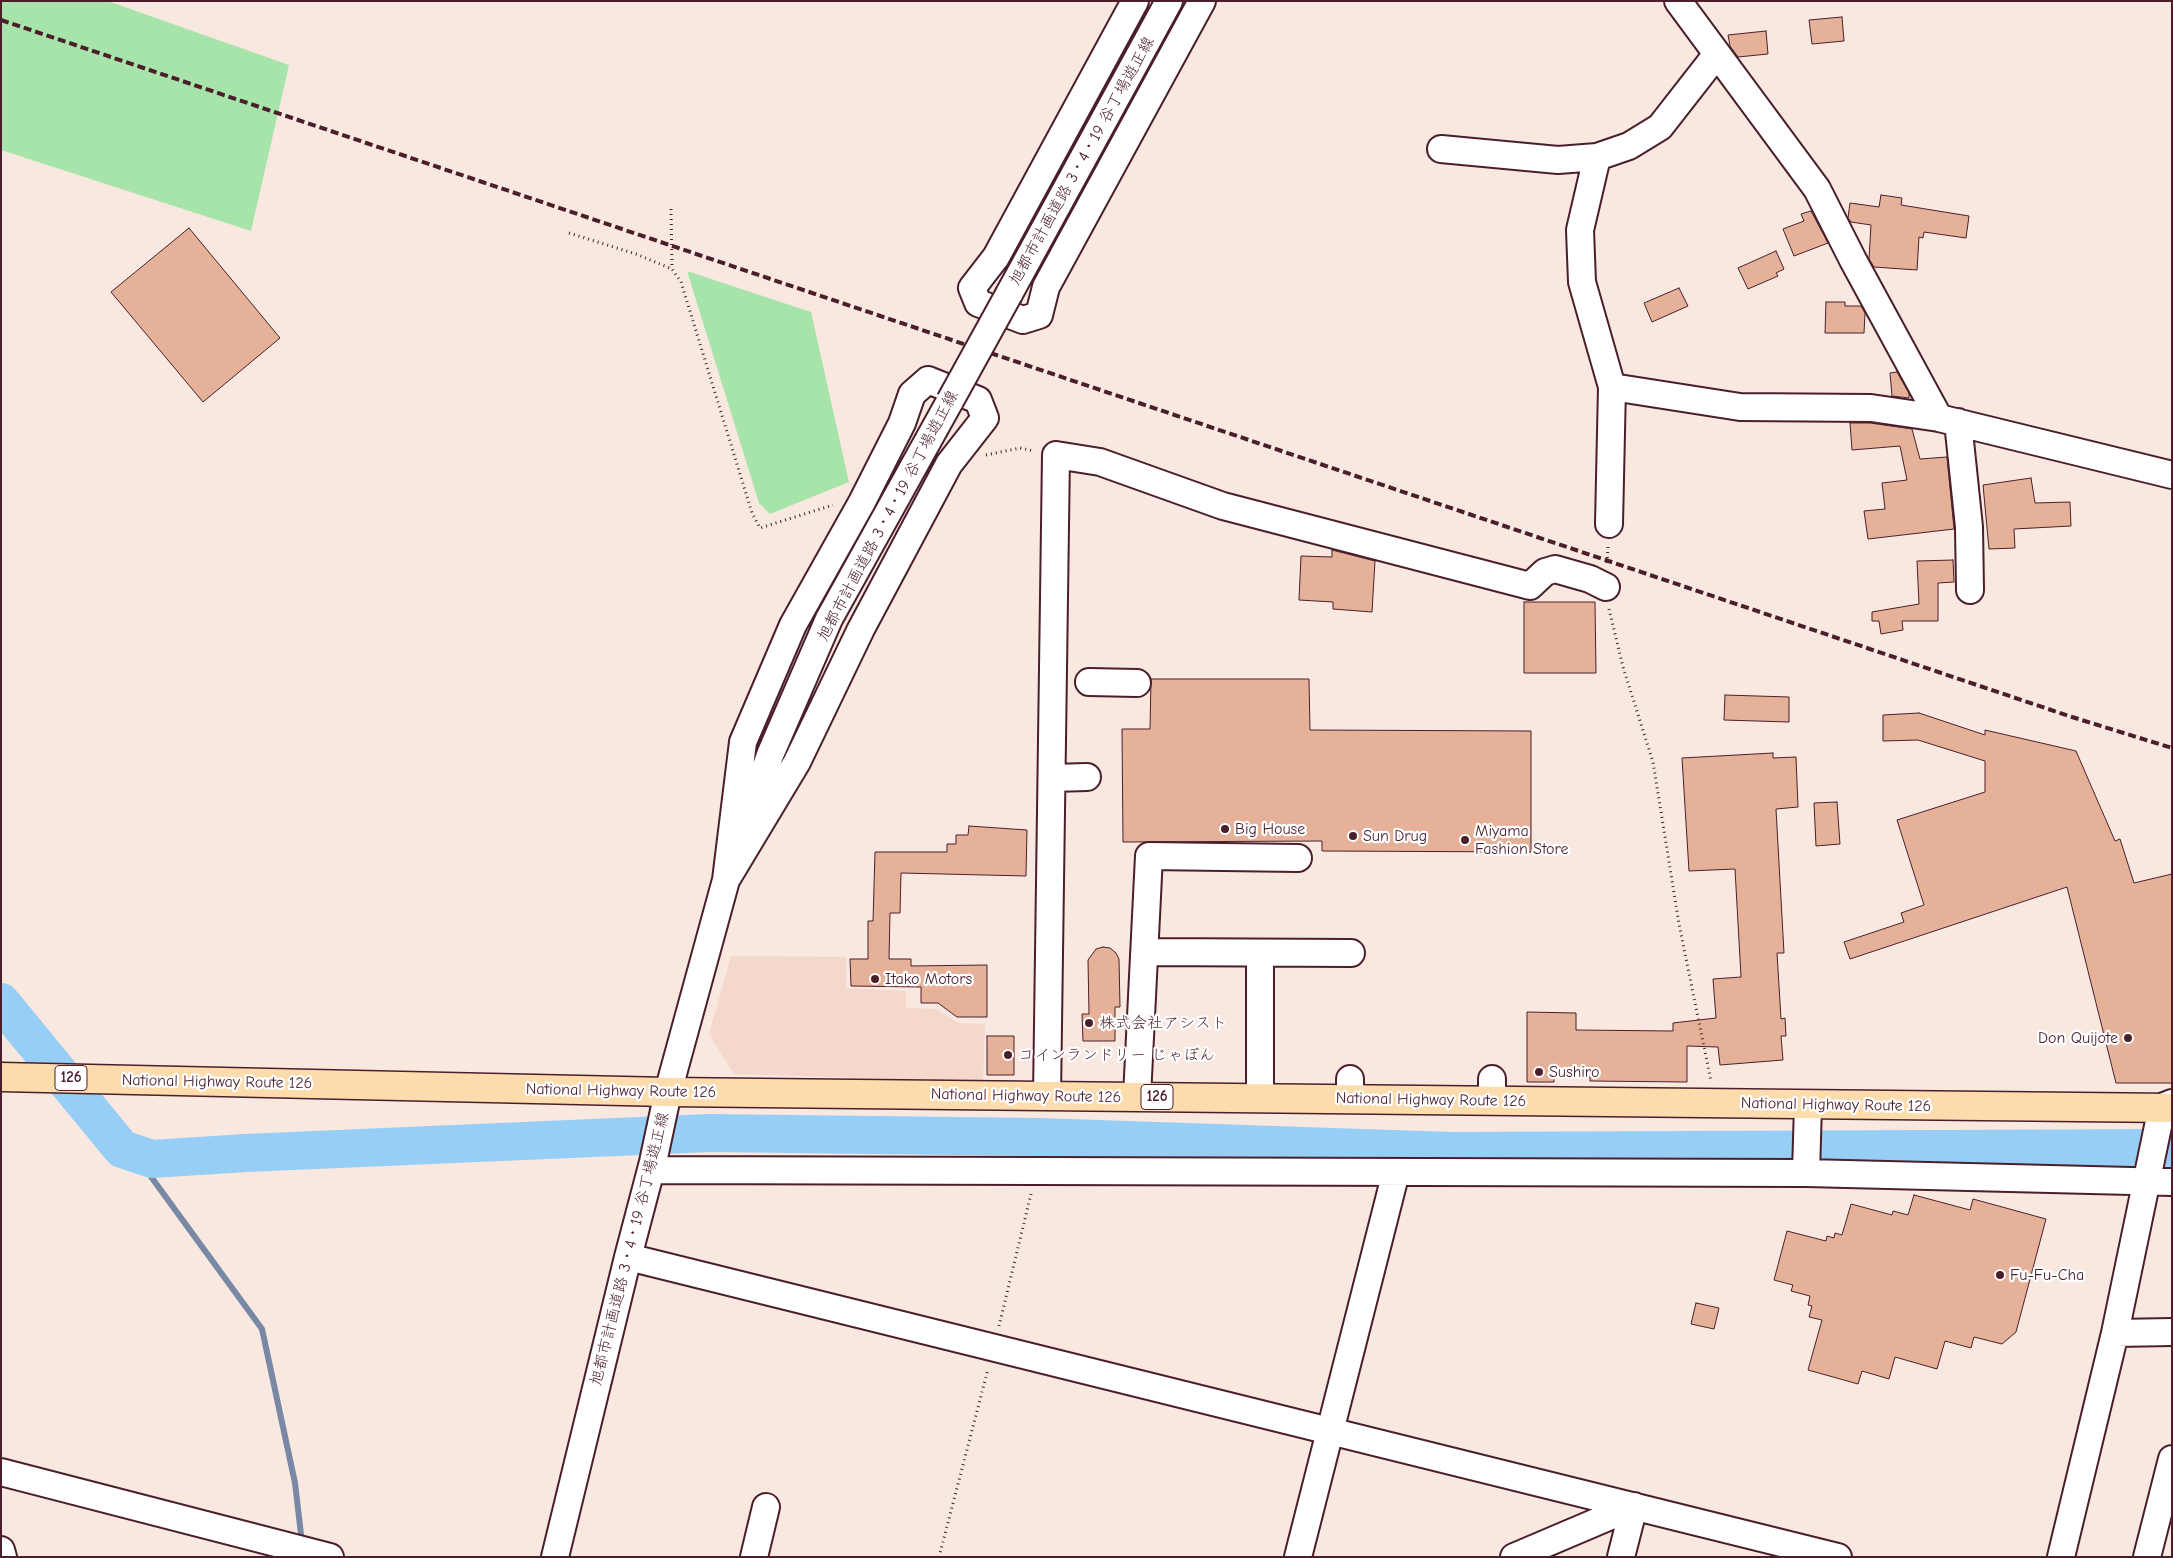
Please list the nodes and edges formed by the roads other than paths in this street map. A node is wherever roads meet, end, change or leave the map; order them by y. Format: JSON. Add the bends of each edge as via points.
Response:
{"nodes":[{"id":1,"x":1135,"y":1,"type":"edge"},
{"id":2,"x":1170,"y":1,"type":"edge"},
{"id":3,"x":1202,"y":1,"type":"edge"},
{"id":4,"x":1678,"y":1,"type":"edge"},
{"id":5,"x":1717,"y":54,"type":"junction"},
{"id":6,"x":1442,"y":149,"type":"dead end"},
{"id":7,"x":1597,"y":157,"type":"junction"},
{"id":8,"x":1612,"y":386,"type":"junction"},
{"id":9,"x":1949,"y":420,"type":"junction"},
{"id":10,"x":2172,"y":475,"type":"edge"},
{"id":11,"x":1609,"y":524,"type":"road end"},
{"id":12,"x":1606,"y":587,"type":"road end"},
{"id":13,"x":1970,"y":590,"type":"dead end"},
{"id":14,"x":1088,"y":682,"type":"dead end"},
{"id":15,"x":1137,"y":683,"type":"dead end"},
{"id":16,"x":1088,"y":777,"type":"dead end"},
{"id":17,"x":1052,"y":778,"type":"junction"},
{"id":18,"x":1298,"y":858,"type":"dead end"},
{"id":19,"x":726,"y":880,"type":"junction"},
{"id":20,"x":1144,"y":952,"type":"junction"},
{"id":21,"x":1260,"y":953,"type":"junction"},
{"id":22,"x":1351,"y":953,"type":"dead end"},
{"id":23,"x":1,"y":1077,"type":"edge"},
{"id":24,"x":668,"y":1092,"type":"junction"},
{"id":25,"x":1047,"y":1096,"type":"junction"},
{"id":26,"x":1138,"y":1097,"type":"junction"},
{"id":27,"x":1260,"y":1098,"type":"junction"},
{"id":28,"x":1808,"y":1105,"type":"junction"},
{"id":29,"x":2165,"y":1112,"type":"edge"},
{"id":30,"x":652,"y":1166,"type":"junction"},
{"id":31,"x":1396,"y":1172,"type":"junction"},
{"id":32,"x":1806,"y":1174,"type":"junction"},
{"id":33,"x":2146,"y":1182,"type":"junction"},
{"id":34,"x":2172,"y":1182,"type":"edge"},
{"id":35,"x":628,"y":1257,"type":"junction"},
{"id":36,"x":2172,"y":1332,"type":"edge"},
{"id":37,"x":2115,"y":1333,"type":"junction"},
{"id":38,"x":1330,"y":1431,"type":"junction"},
{"id":39,"x":2172,"y":1459,"type":"edge"},
{"id":40,"x":1,"y":1472,"type":"edge"},
{"id":41,"x":1634,"y":1506,"type":"junction"},
{"id":42,"x":766,"y":1507,"type":"dead end"},
{"id":43,"x":1,"y":1550,"type":"edge"},
{"id":44,"x":3,"y":1557,"type":"edge"},
{"id":45,"x":330,"y":1557,"type":"edge"},
{"id":46,"x":555,"y":1557,"type":"edge"},
{"id":47,"x":754,"y":1557,"type":"edge"},
{"id":48,"x":1298,"y":1557,"type":"edge"},
{"id":49,"x":1514,"y":1557,"type":"edge"},
{"id":50,"x":1621,"y":1557,"type":"edge"},
{"id":51,"x":1838,"y":1557,"type":"edge"},
{"id":52,"x":2061,"y":1557,"type":"edge"},
{"id":53,"x":2147,"y":1557,"type":"edge"}],
"edges":[{"from":1,"to":3,"type":"street","via":[[996,257],[972,288],[978,303],[1023,320],[1039,316],[1046,287]]},
{"from":2,"to":19,"type":"street","name":"旭都市計画道路 3・4・19 谷丁場遊正線","bridge":true,"via":[[829,619],[770,755]]},
{"from":4,"to":5,"type":"street"},
{"from":5,"to":7,"type":"street","via":[[1660,127],[1629,146]]},
{"from":5,"to":9,"type":"street","via":[[1817,189],[1853,260]]},
{"from":6,"to":7,"type":"street","via":[[1558,160]]},
{"from":7,"to":8,"type":"street","via":[[1580,230],[1582,282]]},
{"from":8,"to":9,"type":"street","via":[[1740,407],[1871,408]]},
{"from":8,"to":11,"type":"street"},
{"from":9,"to":10,"type":"street"},
{"from":9,"to":13,"type":"street","via":[[1969,527]]},
{"from":12,"to":17,"type":"street","via":[[1555,569],[1545,572],[1530,586],[1223,506],[1100,462],[1056,455]]},
{"from":14,"to":15,"type":"street"},
{"from":16,"to":17,"type":"street"},
{"from":17,"to":25,"type":"street"},
{"from":18,"to":20,"type":"street","via":[[1149,856]]},
{"from":19,"to":19,"type":"street","via":[[742,742],[793,625],[862,502],[902,423],[912,394],[928,380],[978,400],[985,418],[949,464],[861,629],[797,762]]},
{"from":19,"to":24,"type":"street","name":"旭都市計画道路 3・4・19 谷丁場遊正線"},
{"from":20,"to":21,"type":"street"},
{"from":20,"to":26,"type":"street"},
{"from":21,"to":22,"type":"street"},
{"from":21,"to":27,"type":"street"},
{"from":23,"to":24,"type":"highway","name":"National Highway Route 126","number":"126"},
{"from":24,"to":25,"type":"highway","name":"National Highway Route 126","number":"126"},
{"from":24,"to":30,"type":"street","name":"旭都市計画道路 3・4・19 谷丁場遊正線"},
{"from":25,"to":26,"type":"highway","name":"National Highway Route 126","number":"126"},
{"from":26,"to":27,"type":"highway","name":"National Highway Route 126","number":"126"},
{"from":27,"to":28,"type":"highway","name":"National Highway Route 126","number":"126","via":[[1350,1089],[1492,1090]]},
{"from":28,"to":29,"type":"highway","name":"National Highway Route 126","number":"126"},
{"from":28,"to":32,"type":"street"},
{"from":29,"to":33,"type":"street"},
{"from":30,"to":31,"type":"street"},
{"from":30,"to":35,"type":"street","name":"旭都市計画道路 3・4・19 谷丁場遊正線"},
{"from":31,"to":32,"type":"street"},
{"from":31,"to":38,"type":"street"},
{"from":32,"to":33,"type":"street"},
{"from":33,"to":34,"type":"street"},
{"from":33,"to":37,"type":"street"},
{"from":35,"to":38,"type":"street"},
{"from":35,"to":46,"type":"street","name":"旭都市計画道路 3・4・19 谷丁場遊正線"},
{"from":36,"to":37,"type":"street"},
{"from":37,"to":52,"type":"street"},
{"from":38,"to":41,"type":"street"},
{"from":38,"to":48,"type":"street"},
{"from":39,"to":53,"type":"street"},
{"from":40,"to":45,"type":"street"},
{"from":41,"to":49,"type":"street"},
{"from":41,"to":50,"type":"street"},
{"from":41,"to":51,"type":"street"},
{"from":42,"to":47,"type":"street"},
{"from":43,"to":44,"type":"street"}]}
